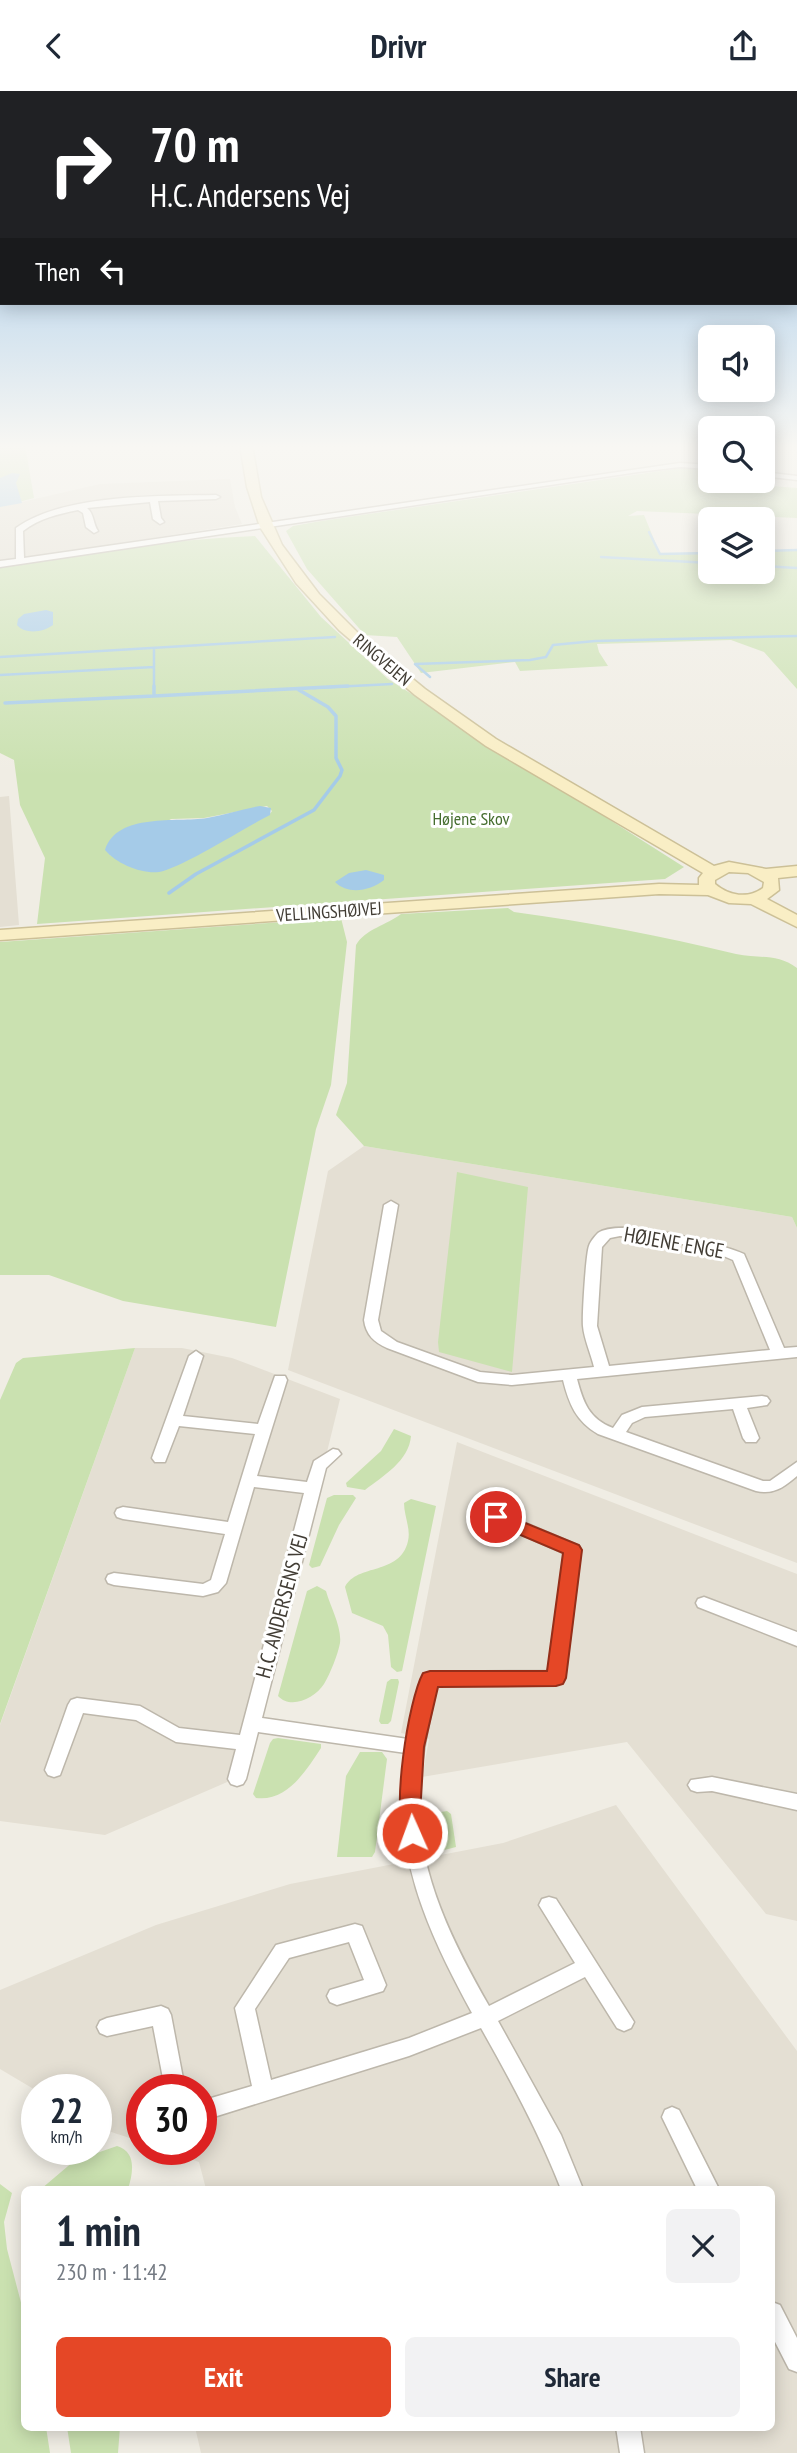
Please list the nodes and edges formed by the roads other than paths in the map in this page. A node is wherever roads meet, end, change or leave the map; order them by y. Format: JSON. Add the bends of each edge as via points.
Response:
{"nodes":[{"id":1,"x":20,"y":555,"type":"edge"},
{"id":2,"x":59,"y":555,"type":"edge"},
{"id":3,"x":284,"y":555,"type":"edge"},
{"id":4,"x":20,"y":561,"type":"junction"},
{"id":5,"x":0,"y":564,"type":"edge"},
{"id":6,"x":797,"y":873,"type":"edge"},
{"id":7,"x":713,"y":878,"type":"junction"},
{"id":8,"x":764,"y":887,"type":"junction"},
{"id":9,"x":797,"y":915,"type":"edge"},
{"id":10,"x":797,"y":922,"type":"edge"},
{"id":11,"x":0,"y":935,"type":"edge"},
{"id":12,"x":391,"y":1205,"type":"dead end"},
{"id":13,"x":797,"y":1352,"type":"edge"},
{"id":14,"x":779,"y":1354,"type":"junction"},
{"id":15,"x":196,"y":1356,"type":"dead end"},
{"id":16,"x":603,"y":1372,"type":"junction"},
{"id":17,"x":569,"y":1375,"type":"junction"},
{"id":18,"x":280,"y":1380,"type":"dead end"},
{"id":19,"x":762,"y":1401,"type":"dead end"},
{"id":20,"x":738,"y":1403,"type":"junction"},
{"id":21,"x":174,"y":1420,"type":"junction"},
{"id":22,"x":264,"y":1430,"type":"junction"},
{"id":23,"x":616,"y":1435,"type":"junction"},
{"id":24,"x":751,"y":1438,"type":"dead end"},
{"id":25,"x":333,"y":1454,"type":"dead end"},
{"id":26,"x":160,"y":1458,"type":"dead end"},
{"id":27,"x":797,"y":1468,"type":"edge"},
{"id":28,"x":248,"y":1481,"type":"junction"},
{"id":29,"x":313,"y":1488,"type":"junction"},
{"id":30,"x":123,"y":1513,"type":"dead end"},
{"id":31,"x":496,"y":1517,"type":"dead end"},
{"id":32,"x":234,"y":1529,"type":"junction"},
{"id":33,"x":114,"y":1579,"type":"dead end"},
{"id":34,"x":704,"y":1603,"type":"dead end"},
{"id":35,"x":797,"y":1639,"type":"edge"},
{"id":36,"x":251,"y":1724,"type":"junction"},
{"id":37,"x":246,"y":1743,"type":"junction"},
{"id":38,"x":414,"y":1747,"type":"junction"},
{"id":39,"x":54,"y":1770,"type":"dead end"},
{"id":40,"x":237,"y":1779,"type":"dead end"},
{"id":41,"x":697,"y":1784,"type":"dead end"},
{"id":42,"x":797,"y":1801,"type":"edge"},
{"id":43,"x":548,"y":1905,"type":"dead end"},
{"id":44,"x":588,"y":1966,"type":"junction"},
{"id":45,"x":337,"y":1996,"type":"dead end"},
{"id":46,"x":486,"y":2017,"type":"junction"},
{"id":47,"x":624,"y":2022,"type":"dead end"},
{"id":48,"x":107,"y":2027,"type":"dead end"},
{"id":49,"x":172,"y":2074,"type":"edge"},
{"id":50,"x":263,"y":2090,"type":"junction"},
{"id":51,"x":217,"y":2106,"type":"edge"},
{"id":52,"x":672,"y":2117,"type":"dead end"},
{"id":53,"x":571,"y":2186,"type":"edge"},
{"id":54,"x":706,"y":2186,"type":"edge"},
{"id":55,"x":775,"y":2319,"type":"edge"},
{"id":56,"x":797,"y":2361,"type":"edge"},
{"id":57,"x":629,"y":2431,"type":"edge"},
{"id":58,"x":632,"y":2453,"type":"edge"}],
"edges":[{"from":1,"to":4,"type":"street"},
{"from":2,"to":4,"type":"street"},
{"from":3,"to":7,"type":"main road","name":"RINGVEJEN","via":[[340,623],[404,680],[471,730],[669,845]]},
{"from":4,"to":5,"type":"street"},
{"from":6,"to":8,"type":"main road"},
{"from":7,"to":8,"type":"main road","via":[[744,867]]},
{"from":7,"to":8,"type":"main road","via":[[726,898]]},
{"from":7,"to":11,"type":"main road","name":"VELLINGSHØJVEJ","via":[[659,889]]},
{"from":8,"to":9,"type":"main road"},
{"from":8,"to":10,"type":"main road"},
{"from":12,"to":17,"type":"street","via":[[371,1319],[378,1339],[478,1377]]},
{"from":13,"to":14,"type":"street"},
{"from":14,"to":16,"type":"street"},
{"from":14,"to":16,"type":"street","name":"HØJENE ENGE","via":[[739,1257],[720,1248],[609,1233],[595,1247],[590,1326]]},
{"from":15,"to":21,"type":"street"},
{"from":16,"to":17,"type":"street"},
{"from":17,"to":23,"type":"street","via":[[579,1412],[589,1423]]},
{"from":18,"to":22,"type":"street"},
{"from":19,"to":20,"type":"street"},
{"from":20,"to":23,"type":"street","via":[[642,1412],[627,1419]]},
{"from":20,"to":24,"type":"street"},
{"from":21,"to":22,"type":"street"},
{"from":21,"to":26,"type":"street"},
{"from":22,"to":28,"type":"street"},
{"from":23,"to":27,"type":"street","via":[[762,1487],[774,1486]]},
{"from":25,"to":29,"type":"street","name":"H.C. ANDERSENS VEJ","via":[[319,1465]]},
{"from":28,"to":29,"type":"street"},
{"from":28,"to":32,"type":"street"},
{"from":29,"to":36,"type":"street","name":"H.C. ANDERSENS VEJ"},
{"from":30,"to":32,"type":"street"},
{"from":31,"to":38,"type":"street","via":[[573,1550],[556,1678],[430,1679]]},
{"from":32,"to":33,"type":"street","via":[[218,1583],[212,1588]]},
{"from":34,"to":35,"type":"street"},
{"from":36,"to":37,"type":"street","name":"H.C. ANDERSENS VEJ"},
{"from":36,"to":38,"type":"street"},
{"from":37,"to":39,"type":"street","via":[[176,1735],[140,1713],[77,1705]]},
{"from":37,"to":40,"type":"street","name":"H.C. ANDERSENS VEJ"},
{"from":38,"to":46,"type":"street","via":[[410,1815],[417,1871],[436,1922]]},
{"from":41,"to":42,"type":"street"},
{"from":43,"to":44,"type":"street"},
{"from":44,"to":46,"type":"street"},
{"from":44,"to":47,"type":"street"},
{"from":45,"to":50,"type":"street","via":[[376,1985],[355,1932],[283,1951],[245,2008]]},
{"from":46,"to":50,"type":"street","via":[[409,2047]]},
{"from":46,"to":53,"type":"street","via":[[533,2101]]},
{"from":48,"to":49,"type":"street","via":[[161,2015]]},
{"from":50,"to":51,"type":"street"},
{"from":52,"to":54,"type":"street"},
{"from":55,"to":56,"type":"street"},
{"from":57,"to":58,"type":"street"}]}
